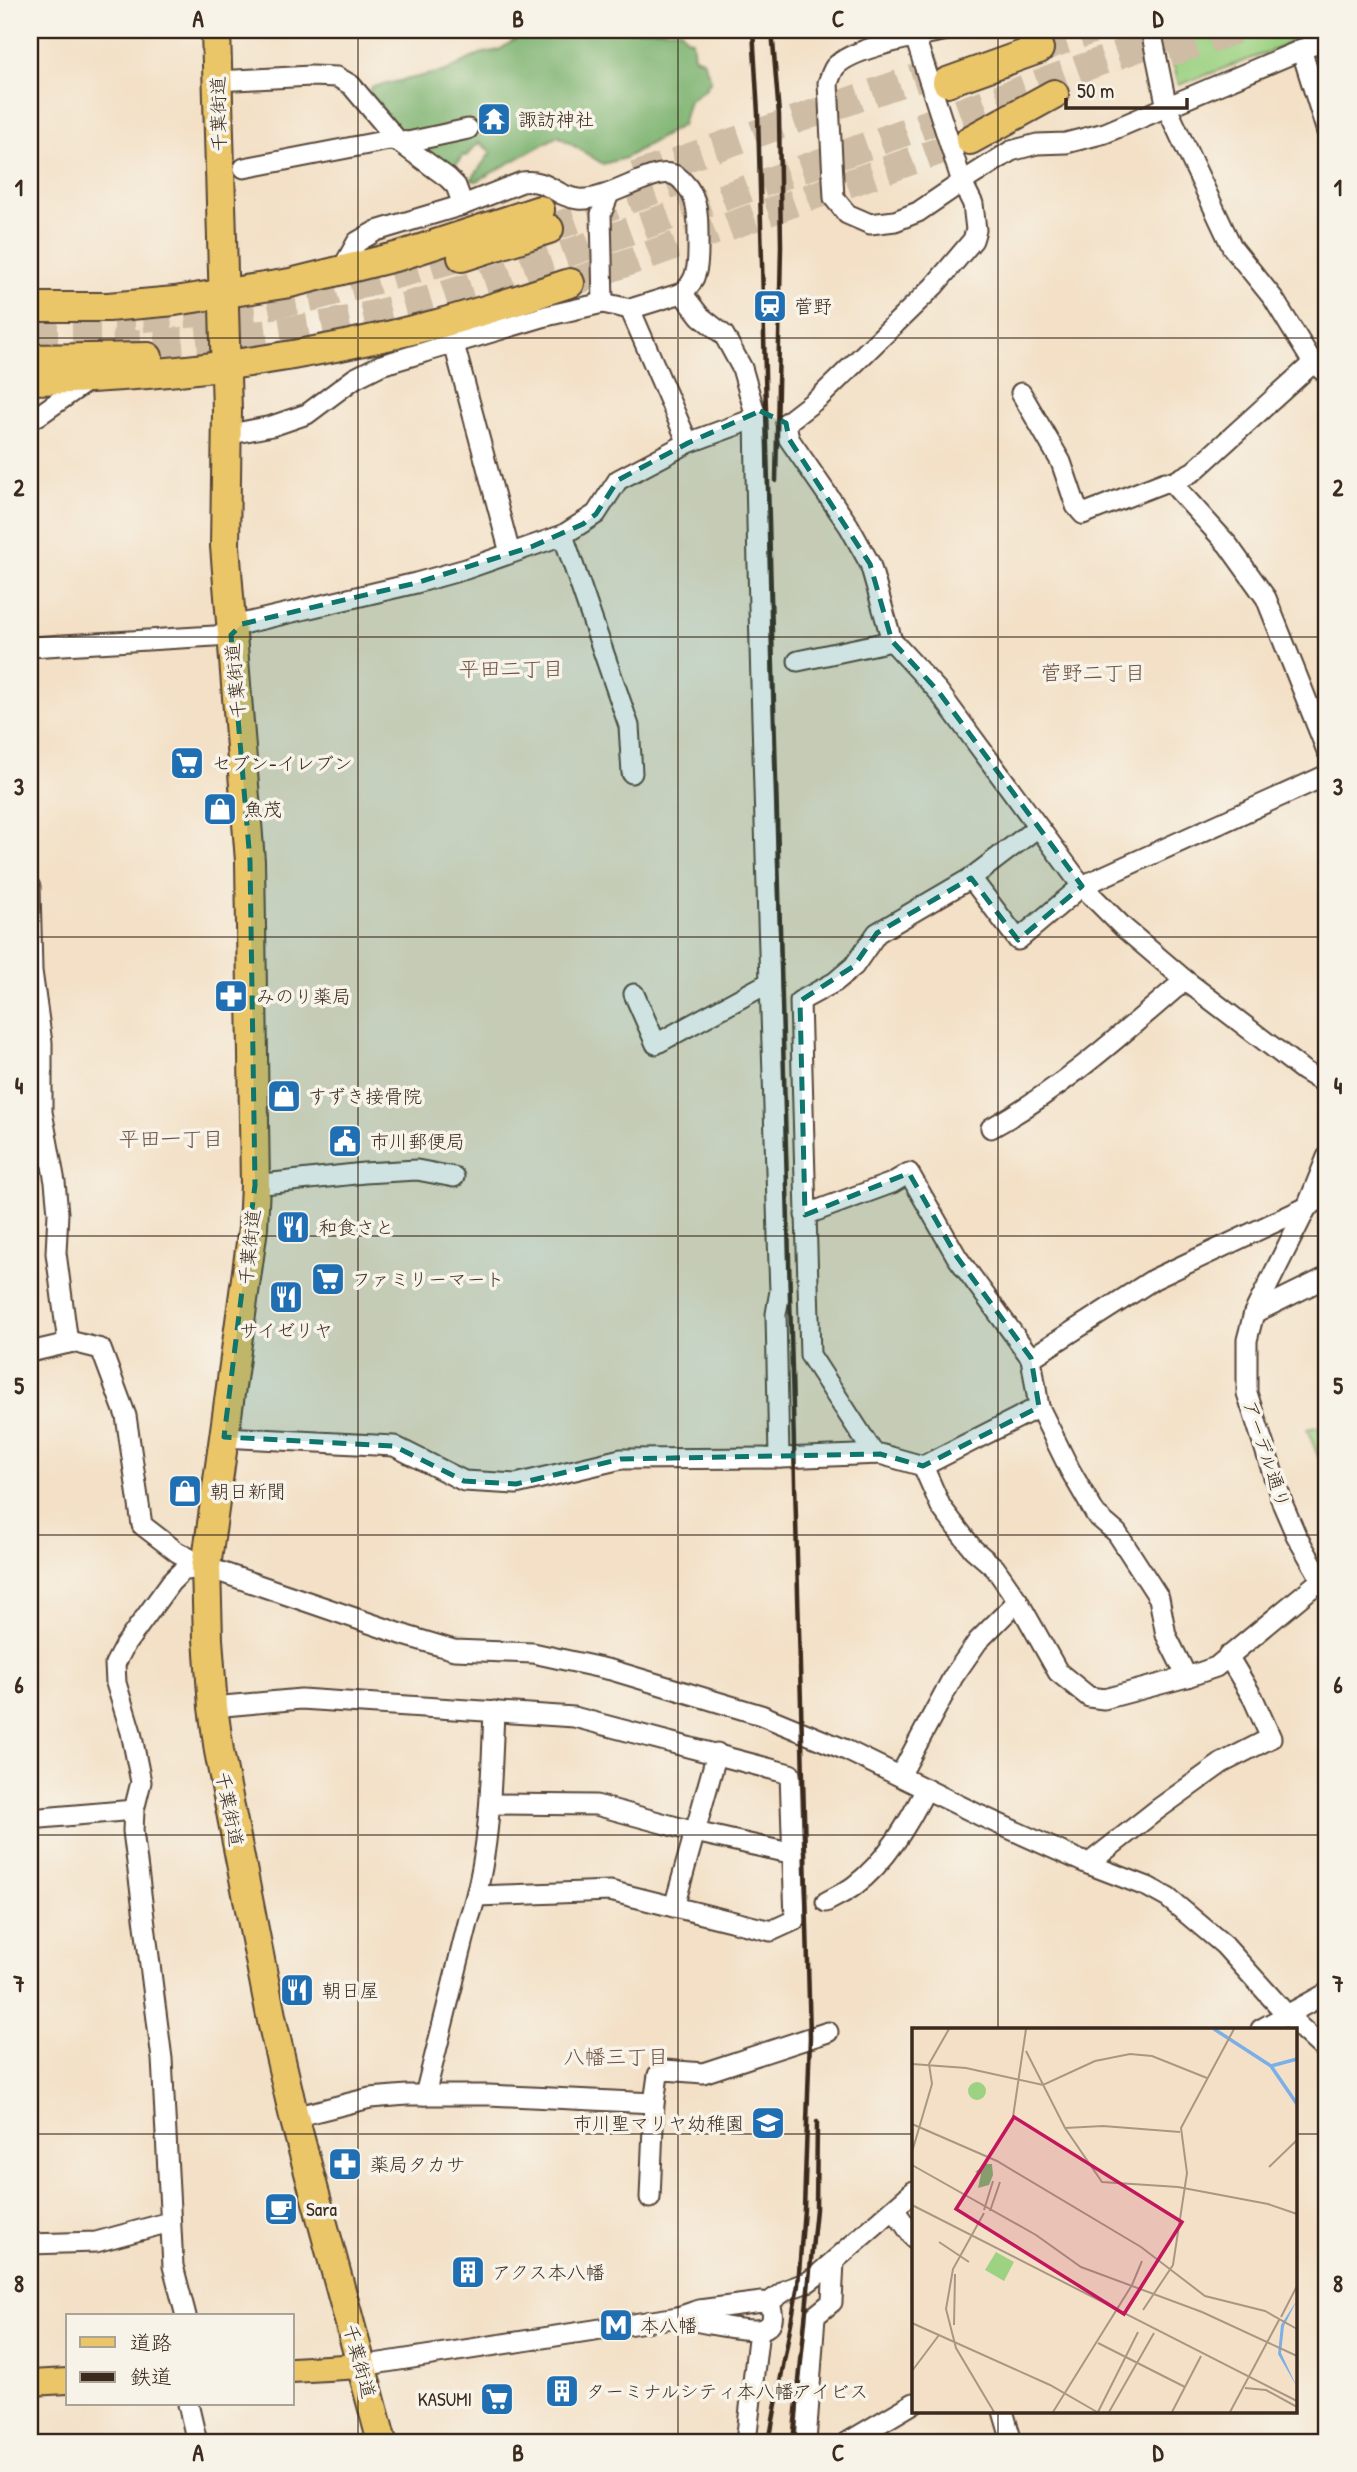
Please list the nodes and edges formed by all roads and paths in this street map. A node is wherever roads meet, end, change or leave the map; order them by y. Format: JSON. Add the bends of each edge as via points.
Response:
{"nodes":[{"id":1,"x":216,"y":30,"type":"edge"},
{"id":2,"x":947,"y":30,"type":"edge"},
{"id":3,"x":1151,"y":30,"type":"edge"},
{"id":4,"x":915,"y":37,"type":"junction"},
{"id":5,"x":1327,"y":38,"type":"edge"},
{"id":6,"x":1039,"y":49,"type":"tunnel mouth"},
{"id":7,"x":1301,"y":49,"type":"junction"},
{"id":8,"x":946,"y":75,"type":"tunnel mouth"},
{"id":9,"x":217,"y":81,"type":"junction"},
{"id":10,"x":1054,"y":94,"type":"dead end"},
{"id":11,"x":1167,"y":108,"type":"junction"},
{"id":12,"x":468,"y":129,"type":"dead end"},
{"id":13,"x":966,"y":132,"type":"tunnel mouth"},
{"id":14,"x":1327,"y":132,"type":"edge"},
{"id":15,"x":399,"y":142,"type":"junction"},
{"id":16,"x":244,"y":168,"type":"dead end"},
{"id":17,"x":962,"y":182,"type":"junction"},
{"id":18,"x":609,"y":194,"type":"junction"},
{"id":19,"x":463,"y":205,"type":"junction"},
{"id":20,"x":462,"y":257,"type":"tunnel mouth"},
{"id":21,"x":342,"y":269,"type":"junction"},
{"id":22,"x":682,"y":293,"type":"junction"},
{"id":23,"x":223,"y":295,"type":"junction"},
{"id":24,"x":473,"y":297,"type":"dead end"},
{"id":25,"x":603,"y":303,"type":"junction"},
{"id":26,"x":30,"y":307,"type":"edge"},
{"id":27,"x":630,"y":309,"type":"junction"},
{"id":28,"x":143,"y":318,"type":"tunnel mouth"},
{"id":29,"x":30,"y":321,"type":"edge"},
{"id":30,"x":365,"y":340,"type":"junction"},
{"id":31,"x":454,"y":344,"type":"junction"},
{"id":32,"x":151,"y":357,"type":"dead end"},
{"id":33,"x":30,"y":359,"type":"edge"},
{"id":34,"x":381,"y":365,"type":"junction"},
{"id":35,"x":225,"y":366,"type":"junction"},
{"id":36,"x":1320,"y":368,"type":"edge"},
{"id":37,"x":90,"y":379,"type":"junction"},
{"id":38,"x":30,"y":380,"type":"edge"},
{"id":39,"x":1021,"y":393,"type":"dead end"},
{"id":40,"x":755,"y":413,"type":"junction"},
{"id":41,"x":30,"y":419,"type":"edge"},
{"id":42,"x":786,"y":423,"type":"junction"},
{"id":43,"x":226,"y":435,"type":"junction"},
{"id":44,"x":688,"y":443,"type":"junction"},
{"id":45,"x":1172,"y":483,"type":"junction"},
{"id":46,"x":563,"y":535,"type":"junction"},
{"id":47,"x":510,"y":553,"type":"junction"},
{"id":48,"x":231,"y":635,"type":"junction"},
{"id":49,"x":892,"y":642,"type":"junction"},
{"id":50,"x":30,"y":647,"type":"edge"},
{"id":51,"x":798,"y":661,"type":"dead end"},
{"id":52,"x":1327,"y":751,"type":"edge"},
{"id":53,"x":632,"y":773,"type":"dead end"},
{"id":54,"x":1327,"y":775,"type":"edge"},
{"id":55,"x":1038,"y":827,"type":"junction"},
{"id":56,"x":971,"y":878,"type":"junction"},
{"id":57,"x":1082,"y":886,"type":"junction"},
{"id":58,"x":30,"y":887,"type":"edge"},
{"id":59,"x":1185,"y":980,"type":"junction"},
{"id":60,"x":770,"y":982,"type":"junction"},
{"id":61,"x":634,"y":994,"type":"dead end"},
{"id":62,"x":1327,"y":1085,"type":"edge"},
{"id":63,"x":991,"y":1128,"type":"dead end"},
{"id":64,"x":1327,"y":1157,"type":"edge"},
{"id":65,"x":454,"y":1177,"type":"dead end"},
{"id":66,"x":255,"y":1185,"type":"junction"},
{"id":67,"x":1327,"y":1195,"type":"edge"},
{"id":68,"x":1307,"y":1207,"type":"junction"},
{"id":69,"x":805,"y":1215,"type":"junction"},
{"id":70,"x":1327,"y":1277,"type":"edge"},
{"id":71,"x":1254,"y":1313,"type":"junction"},
{"id":72,"x":68,"y":1343,"type":"junction"},
{"id":73,"x":30,"y":1352,"type":"edge"},
{"id":74,"x":1031,"y":1358,"type":"junction"},
{"id":75,"x":1039,"y":1407,"type":"junction"},
{"id":76,"x":224,"y":1437,"type":"junction"},
{"id":77,"x":874,"y":1454,"type":"junction"},
{"id":78,"x":779,"y":1458,"type":"junction"},
{"id":79,"x":923,"y":1466,"type":"junction"},
{"id":80,"x":206,"y":1567,"type":"junction"},
{"id":81,"x":1324,"y":1585,"type":"edge"},
{"id":82,"x":1018,"y":1601,"type":"junction"},
{"id":83,"x":1228,"y":1656,"type":"junction"},
{"id":84,"x":1187,"y":1678,"type":"junction"},
{"id":85,"x":213,"y":1707,"type":"junction"},
{"id":86,"x":494,"y":1711,"type":"junction"},
{"id":87,"x":717,"y":1754,"type":"junction"},
{"id":88,"x":900,"y":1776,"type":"junction"},
{"id":89,"x":926,"y":1789,"type":"junction"},
{"id":90,"x":490,"y":1804,"type":"junction"},
{"id":91,"x":134,"y":1810,"type":"junction"},
{"id":92,"x":30,"y":1819,"type":"edge"},
{"id":93,"x":695,"y":1832,"type":"junction"},
{"id":94,"x":794,"y":1854,"type":"junction"},
{"id":95,"x":1088,"y":1864,"type":"junction"},
{"id":96,"x":477,"y":1896,"type":"junction"},
{"id":97,"x":825,"y":1902,"type":"dead end"},
{"id":98,"x":674,"y":1907,"type":"junction"},
{"id":99,"x":1327,"y":1993,"type":"edge"},
{"id":100,"x":1288,"y":2016,"type":"junction"},
{"id":101,"x":1263,"y":2028,"type":"edge"},
{"id":102,"x":828,"y":2032,"type":"dead end"},
{"id":103,"x":1327,"y":2052,"type":"edge"},
{"id":104,"x":425,"y":2095,"type":"junction"},
{"id":105,"x":654,"y":2103,"type":"junction"},
{"id":106,"x":294,"y":2117,"type":"junction"},
{"id":107,"x":912,"y":2193,"type":"edge"},
{"id":108,"x":650,"y":2198,"type":"dead end"},
{"id":109,"x":894,"y":2209,"type":"junction"},
{"id":110,"x":170,"y":2222,"type":"junction"},
{"id":111,"x":912,"y":2235,"type":"edge"},
{"id":112,"x":30,"y":2244,"type":"edge"},
{"id":113,"x":834,"y":2261,"type":"junction"},
{"id":114,"x":768,"y":2303,"type":"junction"},
{"id":115,"x":185,"y":2314,"type":"edge"},
{"id":116,"x":678,"y":2317,"type":"junction"},
{"id":117,"x":759,"y":2330,"type":"junction"},
{"id":118,"x":361,"y":2366,"type":"junction"},
{"id":119,"x":294,"y":2370,"type":"edge"},
{"id":120,"x":66,"y":2381,"type":"edge"},
{"id":121,"x":30,"y":2383,"type":"edge"},
{"id":122,"x":912,"y":2404,"type":"edge"},
{"id":123,"x":188,"y":2406,"type":"edge"},
{"id":124,"x":1003,"y":2412,"type":"edge"},
{"id":125,"x":197,"y":2442,"type":"edge"},
{"id":126,"x":382,"y":2442,"type":"edge"},
{"id":127,"x":746,"y":2442,"type":"edge"},
{"id":128,"x":806,"y":2442,"type":"edge"},
{"id":129,"x":848,"y":2442,"type":"edge"},
{"id":130,"x":1012,"y":2442,"type":"edge"}],
"edges":[{"from":1,"to":9,"type":"highway","name":"千葉街道"},
{"from":2,"to":4,"type":"street"},
{"from":3,"to":11,"type":"street"},
{"from":4,"to":17,"type":"street"},
{"from":4,"to":17,"type":"street","via":[[878,46],[835,68],[828,83],[834,198],[847,214],[870,224],[895,221],[918,212]]},
{"from":5,"to":7,"type":"street"},
{"from":6,"to":8,"type":"highway"},
{"from":7,"to":11,"type":"street"},
{"from":7,"to":14,"type":"street"},
{"from":9,"to":15,"type":"street","via":[[337,77],[351,85]]},
{"from":9,"to":23,"type":"highway","name":"千葉街道"},
{"from":10,"to":13,"type":"highway"},
{"from":11,"to":17,"type":"street","via":[[1105,133],[1011,152]]},
{"from":11,"to":36,"type":"street","via":[[1232,247]]},
{"from":12,"to":15,"type":"street"},
{"from":15,"to":16,"type":"street","via":[[389,140]]},
{"from":15,"to":19,"type":"street","via":[[448,178]]},
{"from":17,"to":42,"type":"street","via":[[973,204],[973,240],[821,396]]},
{"from":18,"to":19,"type":"street","via":[[579,200],[532,181]]},
{"from":18,"to":22,"type":"street","via":[[669,173],[688,186],[696,201],[698,271]]},
{"from":18,"to":25,"type":"street","via":[[601,214]]},
{"from":19,"to":21,"type":"street","via":[[376,231],[357,242]]},
{"from":20,"to":21,"type":"highway","via":[[545,219]]},
{"from":21,"to":23,"type":"highway","via":[[290,284]]},
{"from":22,"to":27,"type":"street"},
{"from":22,"to":40,"type":"street","via":[[731,346]]},
{"from":23,"to":26,"type":"highway","via":[[108,307]]},
{"from":23,"to":35,"type":"highway","name":"千葉街道"},
{"from":24,"to":30,"type":"highway","via":[[567,275],[474,314]]},
{"from":25,"to":27,"type":"street"},
{"from":25,"to":31,"type":"street"},
{"from":27,"to":44,"type":"street"},
{"from":28,"to":29,"type":"highway"},
{"from":30,"to":34,"type":"street"},
{"from":30,"to":35,"type":"highway"},
{"from":31,"to":34,"type":"street"},
{"from":31,"to":47,"type":"street"},
{"from":32,"to":33,"type":"highway"},
{"from":34,"to":43,"type":"street","via":[[355,378],[307,414]]},
{"from":35,"to":37,"type":"highway"},
{"from":35,"to":43,"type":"highway","name":"千葉街道"},
{"from":36,"to":45,"type":"street","via":[[1194,471]]},
{"from":37,"to":38,"type":"highway"},
{"from":37,"to":41,"type":"street"},
{"from":39,"to":45,"type":"street","via":[[1062,462],[1083,514]]},
{"from":40,"to":42,"type":"street"},
{"from":40,"to":44,"type":"street","via":[[748,421]]},
{"from":40,"to":60,"type":"street","via":[[761,777]]},
{"from":42,"to":49,"type":"street","via":[[789,439],[870,564]]},
{"from":43,"to":48,"type":"highway","name":"千葉街道","via":[[225,546]]},
{"from":44,"to":46,"type":"street","via":[[618,480],[596,514]]},
{"from":45,"to":52,"type":"street","via":[[1228,545],[1266,598]]},
{"from":46,"to":47,"type":"street"},
{"from":46,"to":53,"type":"street","via":[[629,726]]},
{"from":47,"to":48,"type":"street","via":[[416,583],[242,624]]},
{"from":48,"to":50,"type":"street"},
{"from":48,"to":66,"type":"highway","name":"千葉街道","via":[[250,861]]},
{"from":49,"to":51,"type":"street"},
{"from":49,"to":55,"type":"street","via":[[938,691]]},
{"from":54,"to":57,"type":"street"},
{"from":55,"to":56,"type":"street"},
{"from":55,"to":57,"type":"street"},
{"from":56,"to":57,"type":"street","via":[[1018,940]]},
{"from":56,"to":69,"type":"street","via":[[877,933],[854,967],[800,1001]]},
{"from":57,"to":59,"type":"street"},
{"from":58,"to":72,"type":"street","via":[[32,971],[42,1043],[42,1112],[55,1182],[56,1253]]},
{"from":59,"to":62,"type":"street"},
{"from":59,"to":63,"type":"street","via":[[1110,1045],[1028,1107]]},
{"from":60,"to":61,"type":"street","via":[[656,1044]]},
{"from":60,"to":78,"type":"street","via":[[780,1291],[776,1314]]},
{"from":64,"to":68,"type":"street","name":"アーデル通り"},
{"from":65,"to":66,"type":"street","via":[[416,1170]]},
{"from":66,"to":76,"type":"highway","name":"千葉街道"},
{"from":67,"to":68,"type":"street"},
{"from":68,"to":71,"type":"street","name":"アーデル通り"},
{"from":68,"to":74,"type":"street","via":[[1154,1279]]},
{"from":69,"to":74,"type":"street","via":[[909,1173],[957,1257]]},
{"from":69,"to":77,"type":"street","via":[[810,1355]]},
{"from":70,"to":71,"type":"street"},
{"from":71,"to":81,"type":"street","name":"アーデル通り","via":[[1247,1340],[1247,1393],[1283,1506]]},
{"from":72,"to":73,"type":"street"},
{"from":72,"to":80,"type":"street","via":[[102,1349],[126,1416],[142,1525]]},
{"from":74,"to":75,"type":"street"},
{"from":75,"to":79,"type":"street"},
{"from":75,"to":84,"type":"street","via":[[1096,1515],[1117,1533],[1159,1598],[1166,1635]]},
{"from":76,"to":78,"type":"street","via":[[394,1446],[464,1481],[516,1484],[621,1459]]},
{"from":76,"to":80,"type":"highway","name":"千葉街道"},
{"from":77,"to":78,"type":"street"},
{"from":77,"to":79,"type":"street"},
{"from":79,"to":82,"type":"street","via":[[941,1507]]},
{"from":80,"to":85,"type":"highway","name":"千葉街道"},
{"from":80,"to":88,"type":"street","via":[[454,1650],[533,1653],[611,1670],[761,1715]]},
{"from":80,"to":91,"type":"street","via":[[181,1572],[171,1582],[115,1664],[141,1782]]},
{"from":81,"to":83,"type":"street"},
{"from":82,"to":84,"type":"street","via":[[1058,1672],[1089,1697],[1104,1699]]},
{"from":82,"to":88,"type":"street","via":[[978,1641],[953,1677]]},
{"from":83,"to":84,"type":"street","via":[[1216,1667]]},
{"from":83,"to":95,"type":"street","via":[[1271,1738],[1222,1763]]},
{"from":85,"to":86,"type":"street","via":[[301,1699]]},
{"from":85,"to":106,"type":"highway","name":"千葉街道"},
{"from":86,"to":87,"type":"street","via":[[574,1717]]},
{"from":86,"to":90,"type":"street"},
{"from":87,"to":93,"type":"street"},
{"from":87,"to":94,"type":"street","via":[[790,1774]]},
{"from":88,"to":89,"type":"street"},
{"from":89,"to":95,"type":"street"},
{"from":89,"to":97,"type":"street","via":[[907,1825],[869,1873]]},
{"from":90,"to":93,"type":"street","via":[[596,1805]]},
{"from":90,"to":96,"type":"street"},
{"from":91,"to":92,"type":"street"},
{"from":91,"to":110,"type":"street","via":[[162,2059]]},
{"from":93,"to":94,"type":"street"},
{"from":93,"to":98,"type":"street"},
{"from":94,"to":98,"type":"street","via":[[795,1920],[771,1931]]},
{"from":95,"to":100,"type":"street","via":[[1168,1898],[1224,1945]]},
{"from":96,"to":98,"type":"street","via":[[610,1891]]},
{"from":96,"to":104,"type":"street"},
{"from":99,"to":100,"type":"street"},
{"from":100,"to":101,"type":"street"},
{"from":100,"to":103,"type":"street"},
{"from":102,"to":105,"type":"street","via":[[703,2073],[666,2070],[658,2075]]},
{"from":104,"to":105,"type":"street"},
{"from":104,"to":106,"type":"street","via":[[370,2098]]},
{"from":105,"to":108,"type":"street"},
{"from":106,"to":118,"type":"highway","name":"千葉街道"},
{"from":107,"to":109,"type":"street"},
{"from":109,"to":111,"type":"street"},
{"from":109,"to":113,"type":"street"},
{"from":110,"to":112,"type":"street","via":[[96,2242]]},
{"from":110,"to":115,"type":"street","via":[[173,2266]]},
{"from":113,"to":114,"type":"street","via":[[808,2282]]},
{"from":113,"to":128,"type":"street","via":[[832,2302],[815,2316]]},
{"from":114,"to":116,"type":"street","via":[[699,2310]]},
{"from":114,"to":117,"type":"street","via":[[772,2322]]},
{"from":116,"to":117,"type":"street"},
{"from":116,"to":118,"type":"street"},
{"from":117,"to":127,"type":"street"},
{"from":118,"to":119,"type":"main road"},
{"from":118,"to":126,"type":"highway","name":"千葉街道"},
{"from":120,"to":121,"type":"main road"},
{"from":122,"to":129,"type":"street"},
{"from":123,"to":125,"type":"street"},
{"from":124,"to":130,"type":"street"}]}
